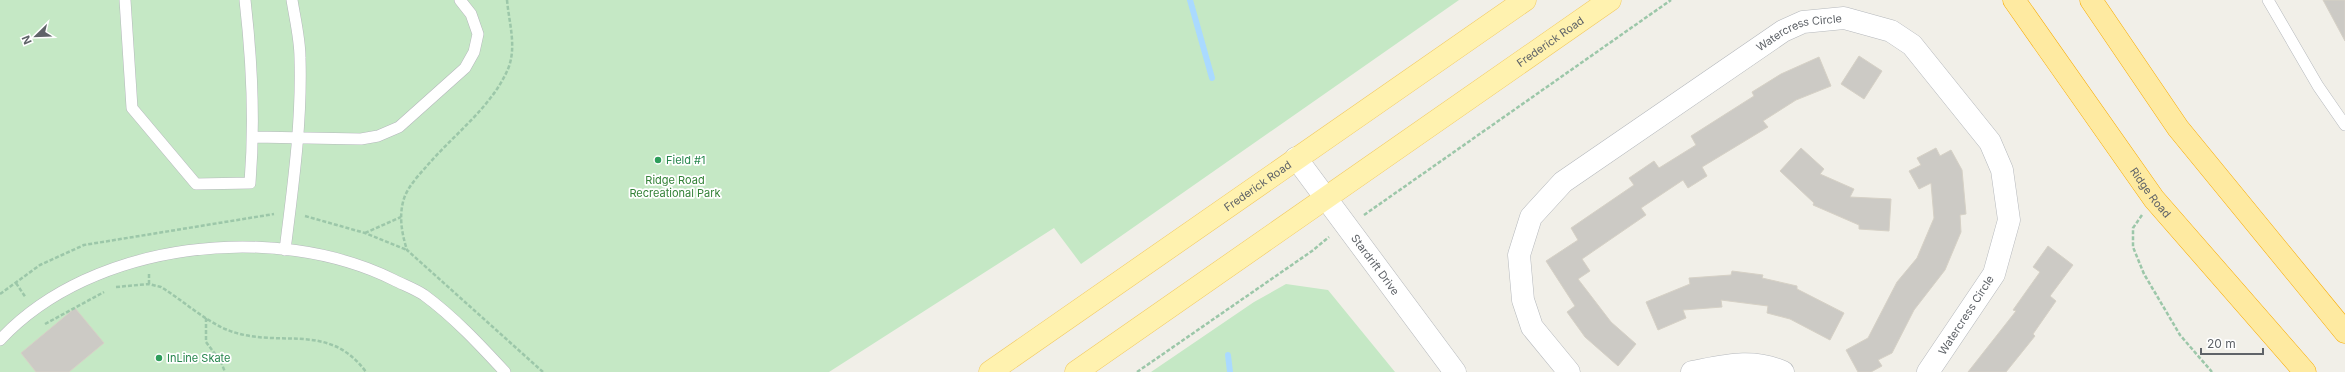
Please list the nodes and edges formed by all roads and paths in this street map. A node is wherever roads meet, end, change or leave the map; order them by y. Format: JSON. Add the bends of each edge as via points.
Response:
{"nodes":[{"id":1,"x":125,"y":0,"type":"edge"},
{"id":2,"x":245,"y":0,"type":"edge"},
{"id":3,"x":292,"y":0,"type":"edge"},
{"id":4,"x":460,"y":0,"type":"edge"},
{"id":5,"x":507,"y":0,"type":"edge"},
{"id":6,"x":1524,"y":0,"type":"edge"},
{"id":7,"x":1610,"y":0,"type":"edge"},
{"id":8,"x":1671,"y":0,"type":"edge"},
{"id":9,"x":2014,"y":0,"type":"edge"},
{"id":10,"x":2091,"y":0,"type":"edge"},
{"id":11,"x":2268,"y":0,"type":"edge"},
{"id":12,"x":2345,"y":125,"type":"edge"},
{"id":13,"x":254,"y":137,"type":"junction"},
{"id":14,"x":298,"y":138,"type":"junction"},
{"id":15,"x":1296,"y":158,"type":"junction"},
{"id":16,"x":1325,"y":199,"type":"junction"},
{"id":17,"x":2154,"y":199,"type":"junction"},
{"id":18,"x":1376,"y":207,"type":"dead end"},
{"id":19,"x":290,"y":215,"type":"junction"},
{"id":20,"x":401,"y":217,"type":"junction"},
{"id":21,"x":366,"y":233,"type":"junction"},
{"id":22,"x":139,"y":237,"type":"junction"},
{"id":23,"x":141,"y":242,"type":"dead end"},
{"id":24,"x":1319,"y":243,"type":"dead end"},
{"id":25,"x":285,"y":250,"type":"junction"},
{"id":26,"x":407,"y":250,"type":"junction"},
{"id":27,"x":148,"y":271,"type":"dead end"},
{"id":28,"x":16,"y":283,"type":"junction"},
{"id":29,"x":0,"y":294,"type":"edge"},
{"id":30,"x":25,"y":296,"type":"dead end"},
{"id":31,"x":206,"y":317,"type":"junction"},
{"id":32,"x":2345,"y":332,"type":"edge"},
{"id":33,"x":0,"y":340,"type":"edge"},
{"id":34,"x":225,"y":372,"type":"edge"},
{"id":35,"x":366,"y":372,"type":"edge"},
{"id":36,"x":506,"y":372,"type":"edge"},
{"id":37,"x":543,"y":372,"type":"edge"},
{"id":38,"x":990,"y":372,"type":"edge"},
{"id":39,"x":1076,"y":372,"type":"edge"},
{"id":40,"x":1137,"y":372,"type":"edge"},
{"id":41,"x":1454,"y":372,"type":"edge"},
{"id":42,"x":1569,"y":372,"type":"edge"},
{"id":43,"x":1692,"y":372,"type":"edge"},
{"id":44,"x":1783,"y":372,"type":"edge"},
{"id":45,"x":1928,"y":372,"type":"edge"},
{"id":46,"x":2212,"y":372,"type":"edge"},
{"id":47,"x":2305,"y":372,"type":"edge"}],
"edges":[{"from":1,"to":13,"type":"lane","via":[[132,108],[196,184],[250,183]]},
{"from":2,"to":13,"type":"lane","via":[[251,54]]},
{"from":3,"to":14,"type":"lane","via":[[300,57]]},
{"from":4,"to":14,"type":"lane","via":[[471,14],[478,34],[474,52],[465,68],[400,127],[378,136],[361,139]]},
{"from":5,"to":20,"type":"path","via":[[513,38],[508,68],[489,100],[414,181],[403,201]]},
{"from":6,"to":15,"type":"main road","name":"Frederick Road"},
{"from":7,"to":16,"type":"main road","name":"Frederick Road"},
{"from":8,"to":18,"type":"path"},
{"from":9,"to":17,"type":"highway","name":"Ridge Road"},
{"from":10,"to":32,"type":"highway","via":[[2178,128]]},
{"from":11,"to":12,"type":"lane","via":[[2318,86]]},
{"from":13,"to":14,"type":"lane"},
{"from":14,"to":19,"type":"lane"},
{"from":15,"to":16,"type":"street","name":"Stardrift Drive"},
{"from":15,"to":38,"type":"main road","name":"Frederick Road"},
{"from":16,"to":39,"type":"main road","name":"Frederick Road"},
{"from":16,"to":41,"type":"street","name":"Stardrift Drive"},
{"from":17,"to":46,"type":"path","via":[[2133,228],[2133,247],[2144,274],[2180,336]]},
{"from":17,"to":47,"type":"highway","name":"Ridge Road"},
{"from":19,"to":21,"type":"path","via":[[309,216]]},
{"from":19,"to":22,"type":"path","via":[[269,214]]},
{"from":19,"to":25,"type":"lane"},
{"from":20,"to":21,"type":"path"},
{"from":20,"to":26,"type":"path","via":[[402,234]]},
{"from":21,"to":26,"type":"path"},
{"from":22,"to":23,"type":"path"},
{"from":22,"to":28,"type":"path","via":[[84,245],[40,265]]},
{"from":24,"to":40,"type":"path","via":[[1312,251]]},
{"from":25,"to":33,"type":"lane","via":[[207,248],[145,258],[87,279],[36,308]]},
{"from":25,"to":36,"type":"lane","via":[[327,255],[373,269],[423,294],[474,339]]},
{"from":26,"to":37,"type":"path"},
{"from":27,"to":31,"type":"path","via":[[150,284],[161,287]]},
{"from":28,"to":29,"type":"path"},
{"from":28,"to":30,"type":"path"},
{"from":31,"to":34,"type":"path","via":[[206,342]]},
{"from":31,"to":35,"type":"path","via":[[225,329],[246,334],[273,339],[310,339],[333,344],[351,354]]},
{"from":42,"to":45,"type":"street","name":"Watercress Circle","via":[[1532,327],[1523,300],[1519,255],[1531,217],[1563,182],[1783,31],[1803,22],[1844,18],[1890,32],[1912,45],[1990,142],[2002,170],[2009,220],[1994,274]]},
{"from":43,"to":44,"type":"street","via":[[1739,363],[1769,366]]}]}
